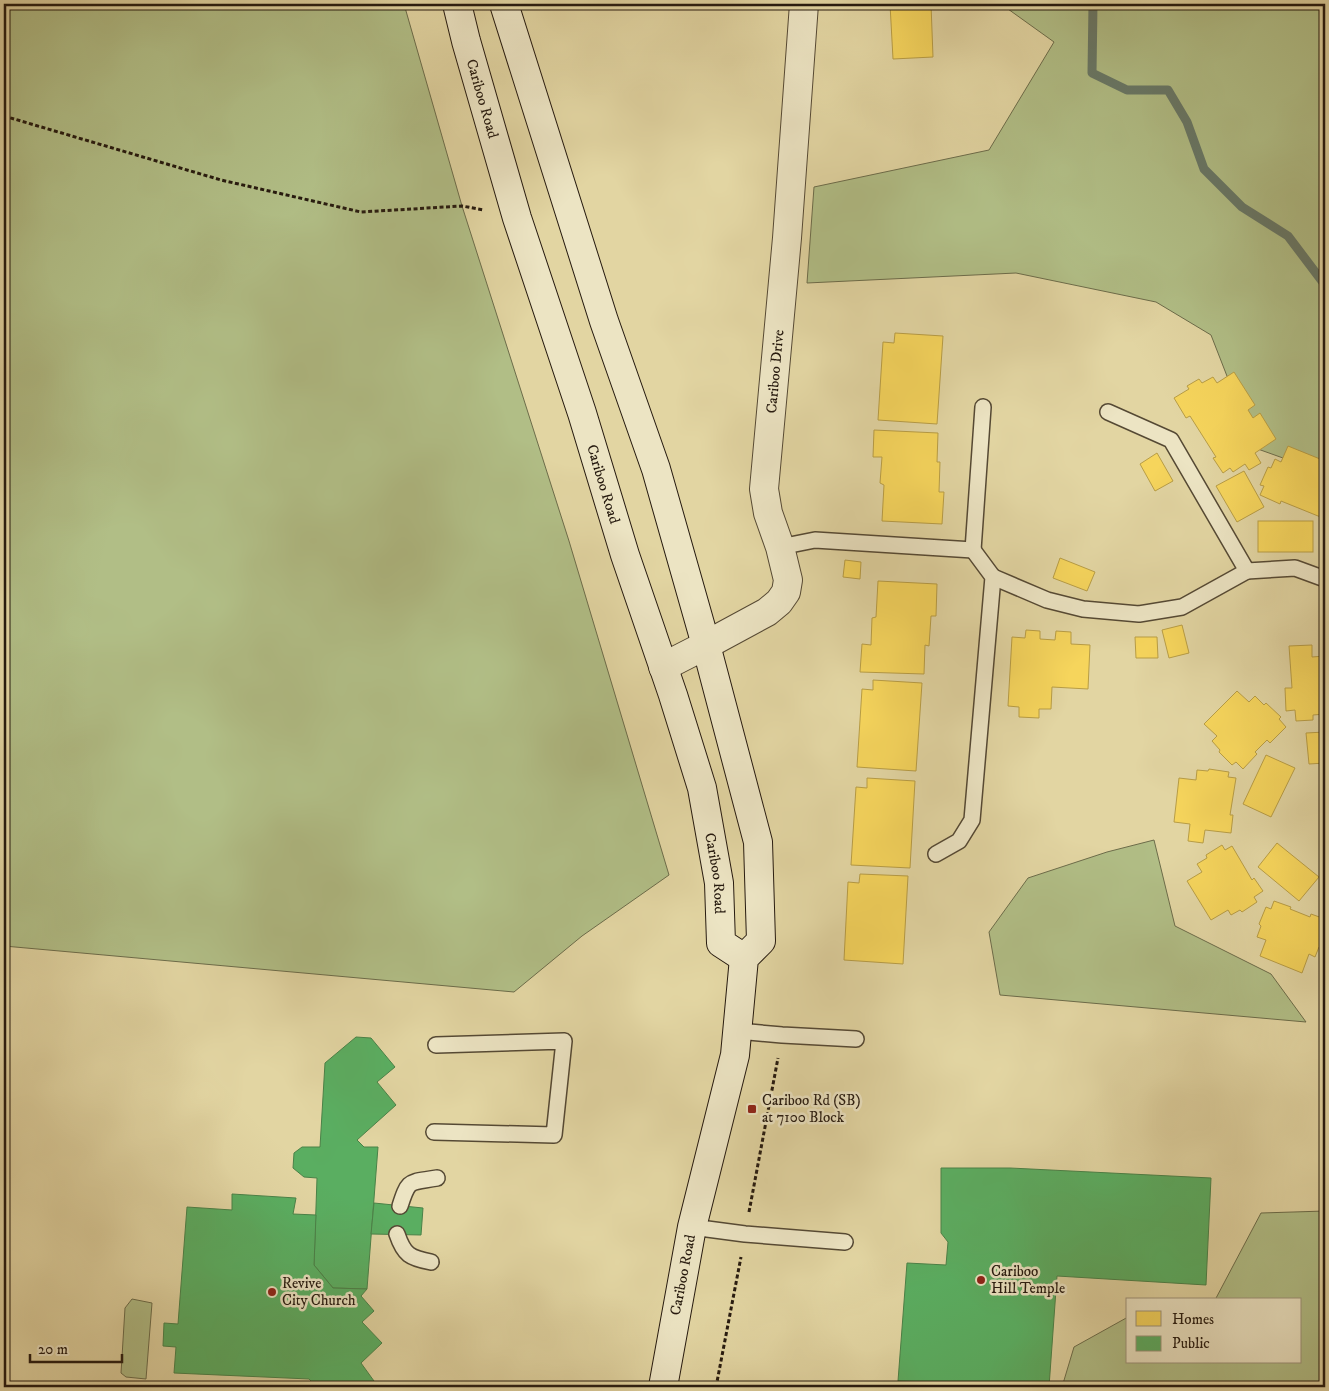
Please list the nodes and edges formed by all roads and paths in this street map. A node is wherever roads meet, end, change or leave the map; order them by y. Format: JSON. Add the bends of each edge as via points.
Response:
{"nodes":[{"id":1,"x":457,"y":4,"type":"edge"},
{"id":2,"x":504,"y":4,"type":"edge"},
{"id":3,"x":804,"y":4,"type":"edge"},
{"id":4,"x":4,"y":116,"type":"edge"},
{"id":5,"x":516,"y":218,"type":"junction"},
{"id":6,"x":983,"y":407,"type":"dead end"},
{"id":7,"x":1108,"y":412,"type":"dead end"},
{"id":8,"x":780,"y":547,"type":"junction"},
{"id":9,"x":972,"y":550,"type":"junction"},
{"id":10,"x":1248,"y":571,"type":"junction"},
{"id":11,"x":993,"y":577,"type":"junction"},
{"id":12,"x":1325,"y":579,"type":"edge"},
{"id":13,"x":706,"y":645,"type":"junction"},
{"id":14,"x":663,"y":666,"type":"junction"},
{"id":15,"x":936,"y":854,"type":"dead end"},
{"id":16,"x":744,"y":958,"type":"junction"},
{"id":17,"x":738,"y":1031,"type":"junction"},
{"id":18,"x":856,"y":1039,"type":"dead end"},
{"id":19,"x":436,"y":1045,"type":"dead end"},
{"id":20,"x":434,"y":1132,"type":"dead end"},
{"id":21,"x":437,"y":1178,"type":"dead end"},
{"id":22,"x":400,"y":1206,"type":"dead end"},
{"id":23,"x":692,"y":1228,"type":"junction"},
{"id":24,"x":397,"y":1234,"type":"dead end"},
{"id":25,"x":845,"y":1242,"type":"dead end"},
{"id":26,"x":431,"y":1262,"type":"dead end"},
{"id":27,"x":663,"y":1387,"type":"edge"}],
"edges":[{"from":1,"to":5,"type":"street","name":"Cariboo Road"},
{"from":2,"to":13,"type":"street","via":[[604,321],[656,469]]},
{"from":3,"to":8,"type":"street","name":"Cariboo Drive","via":[[764,490]]},
{"from":4,"to":5,"type":"path","via":[[222,180],[361,212],[462,206]]},
{"from":5,"to":14,"type":"street","name":"Cariboo Road"},
{"from":6,"to":9,"type":"lane"},
{"from":7,"to":10,"type":"lane","via":[[1171,440]]},
{"from":8,"to":9,"type":"lane","via":[[815,540]]},
{"from":8,"to":13,"type":"street","name":"Cariboo Drive","via":[[788,580],[786,592],[779,602],[767,612]]},
{"from":9,"to":11,"type":"lane"},
{"from":10,"to":11,"type":"lane","via":[[1182,607],[1139,614],[1083,610],[1046,600]]},
{"from":10,"to":12,"type":"lane","via":[[1294,568]]},
{"from":11,"to":15,"type":"lane","via":[[972,820],[959,841]]},
{"from":13,"to":14,"type":"street","name":"Cariboo Drive"},
{"from":13,"to":16,"type":"street","via":[[758,842],[761,941]]},
{"from":14,"to":16,"type":"street","name":"Cariboo Road","via":[[702,788],[719,883],[721,943]]},
{"from":16,"to":17,"type":"street","name":"Cariboo Road"},
{"from":17,"to":18,"type":"lane"},
{"from":17,"to":23,"type":"street","name":"Cariboo Road","via":[[735,1056]]},
{"from":19,"to":20,"type":"lane","via":[[564,1041],[554,1134]]},
{"from":21,"to":22,"type":"lane","via":[[407,1186]]},
{"from":23,"to":25,"type":"lane"},
{"from":23,"to":27,"type":"street","name":"Cariboo Road"},
{"from":24,"to":26,"type":"lane","via":[[402,1248],[412,1258]]}]}
